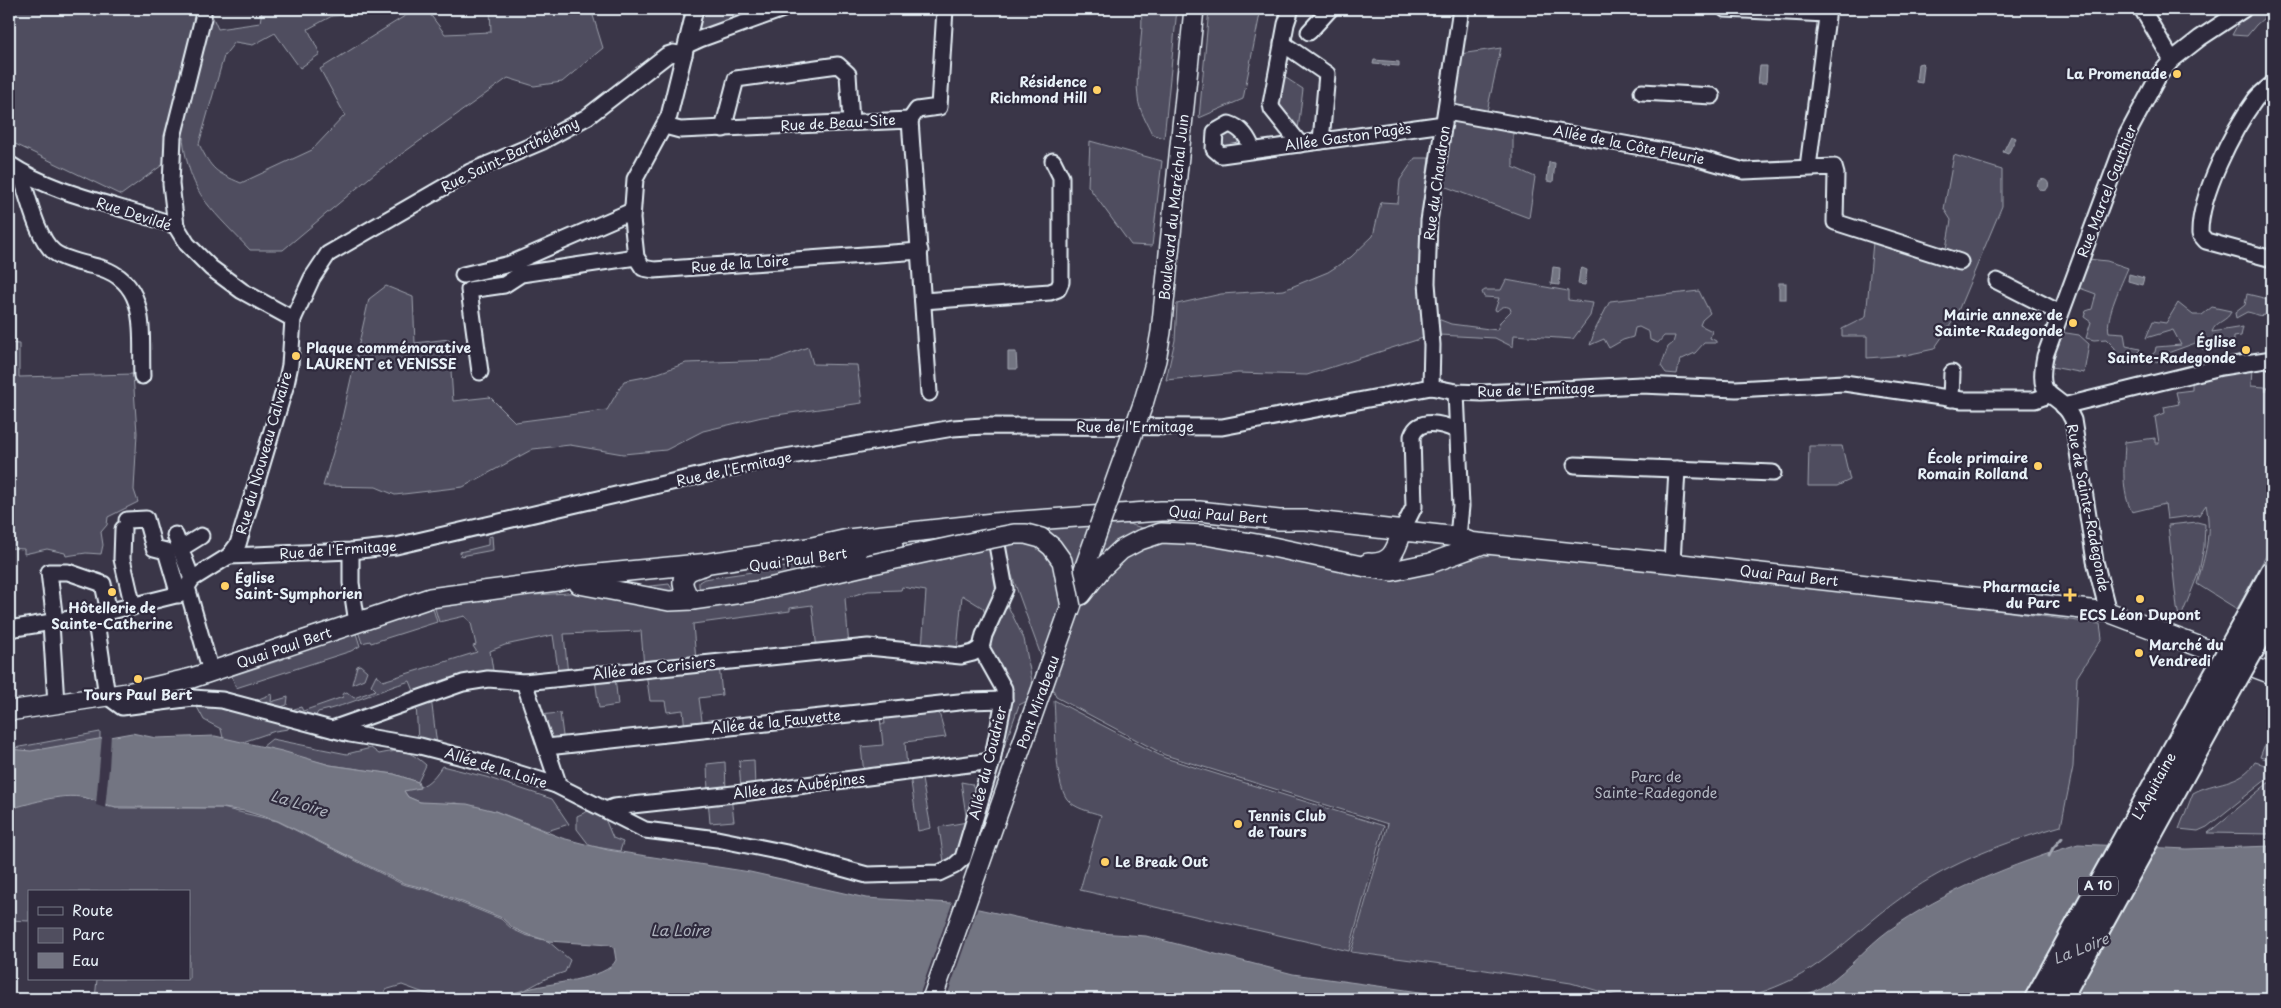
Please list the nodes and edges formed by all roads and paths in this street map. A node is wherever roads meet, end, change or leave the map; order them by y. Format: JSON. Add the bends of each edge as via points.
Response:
{"nodes":[{"id":1,"x":203,"y":9,"type":"edge"},
{"id":2,"x":695,"y":9,"type":"edge"},
{"id":3,"x":783,"y":9,"type":"edge"},
{"id":4,"x":945,"y":9,"type":"edge"},
{"id":5,"x":1194,"y":9,"type":"edge"},
{"id":6,"x":1291,"y":9,"type":"edge"},
{"id":7,"x":1330,"y":9,"type":"edge"},
{"id":8,"x":1462,"y":9,"type":"edge"},
{"id":9,"x":1725,"y":9,"type":"edge"},
{"id":10,"x":2142,"y":9,"type":"edge"},
{"id":11,"x":2244,"y":9,"type":"edge"},
{"id":12,"x":1827,"y":11,"type":"edge"},
{"id":13,"x":1309,"y":32,"type":"dead end"},
{"id":14,"x":1282,"y":43,"type":"junction"},
{"id":15,"x":685,"y":50,"type":"junction"},
{"id":16,"x":2172,"y":60,"type":"junction"},
{"id":17,"x":2272,"y":84,"type":"edge"},
{"id":18,"x":1642,"y":92,"type":"dead end"},
{"id":19,"x":1712,"y":96,"type":"dead end"},
{"id":20,"x":1445,"y":118,"type":"junction"},
{"id":21,"x":910,"y":120,"type":"junction"},
{"id":22,"x":851,"y":122,"type":"junction"},
{"id":23,"x":665,"y":126,"type":"junction"},
{"id":24,"x":723,"y":128,"type":"junction"},
{"id":25,"x":1321,"y":141,"type":"junction"},
{"id":26,"x":1300,"y":144,"type":"junction"},
{"id":27,"x":1253,"y":150,"type":"dead end"},
{"id":28,"x":1053,"y":161,"type":"dead end"},
{"id":29,"x":1808,"y":167,"type":"junction"},
{"id":30,"x":14,"y":168,"type":"edge"},
{"id":31,"x":632,"y":211,"type":"junction"},
{"id":32,"x":176,"y":226,"type":"junction"},
{"id":33,"x":920,"y":251,"type":"junction"},
{"id":34,"x":636,"y":257,"type":"junction"},
{"id":35,"x":2272,"y":259,"type":"edge"},
{"id":36,"x":1960,"y":262,"type":"dead end"},
{"id":37,"x":463,"y":276,"type":"dead end"},
{"id":38,"x":1998,"y":281,"type":"dead end"},
{"id":39,"x":923,"y":300,"type":"junction"},
{"id":40,"x":2060,"y":314,"type":"junction"},
{"id":41,"x":293,"y":319,"type":"junction"},
{"id":42,"x":2272,"y":358,"type":"edge"},
{"id":43,"x":480,"y":372,"type":"dead end"},
{"id":44,"x":1952,"y":373,"type":"dead end"},
{"id":45,"x":142,"y":376,"type":"dead end"},
{"id":46,"x":1431,"y":387,"type":"junction"},
{"id":47,"x":1456,"y":392,"type":"junction"},
{"id":48,"x":929,"y":393,"type":"dead end"},
{"id":49,"x":2049,"y":395,"type":"junction"},
{"id":50,"x":1951,"y":399,"type":"junction"},
{"id":51,"x":1143,"y":404,"type":"joint"},
{"id":52,"x":2063,"y":406,"type":"junction"},
{"id":53,"x":1456,"y":430,"type":"junction"},
{"id":54,"x":1575,"y":465,"type":"dead end"},
{"id":55,"x":1676,"y":469,"type":"junction"},
{"id":56,"x":1773,"y":473,"type":"dead end"},
{"id":57,"x":994,"y":526,"type":"junction"},
{"id":58,"x":201,"y":536,"type":"dead end"},
{"id":59,"x":1400,"y":536,"type":"junction"},
{"id":60,"x":1470,"y":541,"type":"junction"},
{"id":61,"x":350,"y":551,"type":"junction"},
{"id":62,"x":229,"y":556,"type":"junction"},
{"id":63,"x":1334,"y":560,"type":"junction"},
{"id":64,"x":709,"y":563,"type":"junction"},
{"id":65,"x":1672,"y":563,"type":"junction"},
{"id":66,"x":2272,"y":572,"type":"edge"},
{"id":67,"x":685,"y":577,"type":"junction"},
{"id":68,"x":557,"y":581,"type":"junction"},
{"id":69,"x":579,"y":584,"type":"junction"},
{"id":70,"x":186,"y":589,"type":"junction"},
{"id":71,"x":692,"y":600,"type":"junction"},
{"id":72,"x":134,"y":607,"type":"junction"},
{"id":73,"x":1071,"y":607,"type":"junction"},
{"id":74,"x":2108,"y":612,"type":"junction"},
{"id":75,"x":102,"y":614,"type":"junction"},
{"id":76,"x":2272,"y":614,"type":"edge"},
{"id":77,"x":53,"y":622,"type":"junction"},
{"id":78,"x":356,"y":623,"type":"junction"},
{"id":79,"x":9,"y":629,"type":"edge"},
{"id":80,"x":2249,"y":635,"type":"junction"},
{"id":81,"x":981,"y":648,"type":"junction"},
{"id":82,"x":211,"y":672,"type":"junction"},
{"id":83,"x":2272,"y":674,"type":"edge"},
{"id":84,"x":524,"y":682,"type":"junction"},
{"id":85,"x":2217,"y":693,"type":"junction"},
{"id":86,"x":101,"y":698,"type":"junction"},
{"id":87,"x":1004,"y":700,"type":"junction"},
{"id":88,"x":56,"y":704,"type":"junction"},
{"id":89,"x":9,"y":711,"type":"edge"},
{"id":90,"x":332,"y":729,"type":"junction"},
{"id":91,"x":547,"y":747,"type":"junction"},
{"id":92,"x":992,"y":761,"type":"junction"},
{"id":93,"x":556,"y":785,"type":"junction"},
{"id":94,"x":606,"y":810,"type":"junction"},
{"id":95,"x":939,"y":873,"type":"joint"},
{"id":96,"x":932,"y":999,"type":"edge"},
{"id":97,"x":2036,"y":999,"type":"edge"},
{"id":98,"x":2060,"y":999,"type":"edge"}],
"edges":[{"from":1,"to":32,"type":"street","via":[[173,137],[171,184]]},
{"from":2,"to":15,"type":"street"},
{"from":3,"to":15,"type":"street","name":"Rue Saint-Barthélémy","via":[[700,39]]},
{"from":4,"to":21,"type":"street","via":[[940,106],[918,110]]},
{"from":5,"to":51,"type":"main road","name":"Boulevard du Maréchal Juin","via":[[1161,332]]},
{"from":6,"to":14,"type":"street"},
{"from":7,"to":13,"type":"street"},
{"from":8,"to":20,"type":"street","name":"Rue du Chaudron"},
{"from":9,"to":12,"type":"street"},
{"from":10,"to":16,"type":"street"},
{"from":11,"to":16,"type":"street","name":"Rue Marcel Gauthier"},
{"from":12,"to":29,"type":"street"},
{"from":14,"to":25,"type":"street","via":[[1326,74]]},
{"from":14,"to":26,"type":"street","via":[[1272,110]]},
{"from":15,"to":23,"type":"street"},
{"from":15,"to":41,"type":"street","name":"Rue Saint-Barthélémy","via":[[666,55],[587,116],[543,141],[470,172],[328,254],[312,278]]},
{"from":16,"to":40,"type":"street","name":"Rue Marcel Gauthier","via":[[2159,75],[2127,135]]},
{"from":17,"to":35,"type":"street","via":[[2256,98],[2236,130],[2206,198],[2199,224],[2200,234],[2206,241]]},
{"from":18,"to":19,"type":"street"},
{"from":20,"to":25,"type":"street","name":"Allée Gaston Pagès"},
{"from":20,"to":29,"type":"street","name":"Allée de la Côte Fleurie","via":[[1691,156],[1744,171]]},
{"from":20,"to":46,"type":"street","name":"Rue du Chaudron","via":[[1429,221],[1427,283],[1432,345]]},
{"from":21,"to":22,"type":"street","name":"Rue de Beau-Site"},
{"from":21,"to":33,"type":"street","name":"Rue de Beau-Site"},
{"from":22,"to":24,"type":"street","name":"Rue de Beau-Site"},
{"from":22,"to":24,"type":"street","via":[[848,74],[838,64],[736,79]]},
{"from":23,"to":24,"type":"street","name":"Rue de Beau-Site","via":[[680,130]]},
{"from":23,"to":31,"type":"street","via":[[635,179]]},
{"from":25,"to":26,"type":"street","name":"Allée Gaston Pagès"},
{"from":26,"to":27,"type":"street","name":"Allée Gaston Pagès"},
{"from":28,"to":39,"type":"street","via":[[1061,177],[1061,282],[1058,289]]},
{"from":29,"to":36,"type":"street","name":"Allée de la Côte Fleurie","via":[[1834,167],[1835,222]]},
{"from":30,"to":32,"type":"street","name":"Rue Devildé","via":[[95,201]]},
{"from":30,"to":45,"type":"street","via":[[40,233],[50,248],[59,255],[117,275],[135,294],[139,309]]},
{"from":31,"to":34,"type":"street"},
{"from":31,"to":37,"type":"street","via":[[510,264]]},
{"from":32,"to":41,"type":"street","name":"Rue Devildé","via":[[187,244],[210,268],[242,291]]},
{"from":33,"to":34,"type":"street","name":"Rue de la Loire","via":[[652,270],[642,268]]},
{"from":33,"to":39,"type":"street"},
{"from":34,"to":43,"type":"street","via":[[521,274],[504,285],[469,290]]},
{"from":38,"to":40,"type":"street"},
{"from":39,"to":48,"type":"street"},
{"from":40,"to":49,"type":"street","name":"Rue Marcel Gauthier","via":[[2043,367],[2042,384]]},
{"from":41,"to":62,"type":"street","name":"Rue du Nouveau Calvaire","via":[[286,384],[238,544]]},
{"from":42,"to":52,"type":"street","via":[[2221,367]]},
{"from":44,"to":50,"type":"street"},
{"from":46,"to":47,"type":"street","name":"Rue de l'Ermitage"},
{"from":46,"to":61,"type":"street","name":"Rue de l'Ermitage","via":[[1222,426],[953,428],[762,461],[419,542]]},
{"from":47,"to":50,"type":"street","name":"Rue de l'Ermitage","via":[[1641,385],[1736,389],[1844,383]]},
{"from":47,"to":53,"type":"street"},
{"from":49,"to":50,"type":"street","name":"Rue de l'Ermitage","via":[[2029,400]]},
{"from":49,"to":52,"type":"street"},
{"from":51,"to":73,"type":"main road","name":"Pont Mirabeau","bridge":true},
{"from":52,"to":74,"type":"street","name":"Rue de Sainte-Radegonde","via":[[2073,420],[2095,561]]},
{"from":53,"to":59,"type":"street","via":[[1430,424],[1422,424],[1415,429],[1412,436],[1414,507]]},
{"from":53,"to":60,"type":"street","via":[[1461,506]]},
{"from":54,"to":55,"type":"street"},
{"from":55,"to":56,"type":"street"},
{"from":55,"to":65,"type":"street"},
{"from":57,"to":59,"type":"main road","name":"Quai Paul Bert","via":[[1199,511],[1279,520],[1328,533],[1371,539]]},
{"from":57,"to":64,"type":"main road","name":"Quai Paul Bert","via":[[848,539]]},
{"from":57,"to":67,"type":"main road","name":"Quai Paul Bert","via":[[939,540]]},
{"from":57,"to":81,"type":"street","via":[[1005,589]]},
{"from":58,"to":70,"type":"street","via":[[178,542]]},
{"from":59,"to":60,"type":"main road","name":"Quai Paul Bert"},
{"from":59,"to":63,"type":"main road","via":[[1394,554],[1382,563]]},
{"from":60,"to":63,"type":"main road","via":[[1452,557],[1404,570],[1381,570]]},
{"from":60,"to":65,"type":"main road","name":"Quai Paul Bert"},
{"from":61,"to":62,"type":"street","name":"Rue de l'Ermitage"},
{"from":61,"to":78,"type":"street"},
{"from":62,"to":70,"type":"street","name":"Rue du Nouveau Calvaire"},
{"from":63,"to":73,"type":"main road","via":[[1205,536],[1161,534],[1121,550]]},
{"from":64,"to":67,"type":"main road","via":[[688,572]]},
{"from":64,"to":68,"type":"main road","name":"Quai Paul Bert"},
{"from":65,"to":74,"type":"main road","name":"Quai Paul Bert"},
{"from":66,"to":80,"type":"highway","name":"L'Aquitaine","number":"A 10"},
{"from":67,"to":69,"type":"main road","name":"Quai Paul Bert"},
{"from":67,"to":71,"type":"main road","via":[[686,595]]},
{"from":68,"to":69,"type":"main road","name":"Quai Paul Bert"},
{"from":68,"to":78,"type":"main road","name":"Quai Paul Bert","via":[[439,596]]},
{"from":69,"to":71,"type":"main road","via":[[670,601]]},
{"from":70,"to":72,"type":"street","name":"Rue du Nouveau Calvaire"},
{"from":70,"to":72,"type":"street","via":[[166,551],[154,548],[146,519],[125,525],[122,559]]},
{"from":70,"to":82,"type":"street"},
{"from":71,"to":73,"type":"main road","bridge":true,"via":[[756,591],[983,540],[1026,534],[1041,538],[1062,562]]},
{"from":72,"to":75,"type":"street","name":"Rue du Nouveau Calvaire"},
{"from":73,"to":96,"type":"main road","name":"Pont Mirabeau"},
{"from":74,"to":83,"type":"main road","name":"Quai Paul Bert"},
{"from":75,"to":77,"type":"street","name":"Rue du Nouveau Calvaire"},
{"from":75,"to":77,"type":"street","via":[[103,584],[68,572],[49,572]]},
{"from":75,"to":86,"type":"street"},
{"from":76,"to":80,"type":"highway","name":"L'Aquitaine","number":"A 10"},
{"from":77,"to":79,"type":"street","name":"Rue du Nouveau Calvaire"},
{"from":77,"to":88,"type":"street"},
{"from":78,"to":82,"type":"main road","name":"Quai Paul Bert"},
{"from":80,"to":85,"type":"highway","name":"L'Aquitaine","number":"A 10","bridge":true},
{"from":81,"to":84,"type":"street","name":"Allée des Cerisiers","via":[[962,656],[868,647]]},
{"from":81,"to":87,"type":"street","name":"Allée du Coudrier","via":[[1004,689]]},
{"from":82,"to":86,"type":"main road","name":"Quai Paul Bert"},
{"from":84,"to":90,"type":"street","name":"Allée des Cerisiers","via":[[488,679],[463,682]]},
{"from":84,"to":91,"type":"street"},
{"from":85,"to":97,"type":"highway","name":"L'Aquitaine","number":"A 10","via":[[2161,773]]},
{"from":85,"to":98,"type":"highway","name":"L'Aquitaine","number":"A 10","via":[[2184,775]]},
{"from":86,"to":88,"type":"main road","name":"Quai Paul Bert"},
{"from":86,"to":90,"type":"street","name":"Allée de la Loire","via":[[122,707],[205,698]]},
{"from":87,"to":91,"type":"street","name":"Allée de la Fauvette","via":[[968,701]]},
{"from":87,"to":92,"type":"street","name":"Allée du Coudrier"},
{"from":88,"to":89,"type":"main road","name":"Quai Paul Bert"},
{"from":90,"to":93,"type":"street","name":"Allée de la Loire","via":[[478,760]]},
{"from":91,"to":93,"type":"street"},
{"from":92,"to":94,"type":"street","name":"Allée des Aubépines"},
{"from":92,"to":95,"type":"street","name":"Allée du Coudrier","via":[[963,858]]},
{"from":93,"to":94,"type":"street","name":"Allée de la Loire"},
{"from":94,"to":95,"type":"street","name":"Allée de la Loire","via":[[644,830],[717,839],[867,875]]}]}
